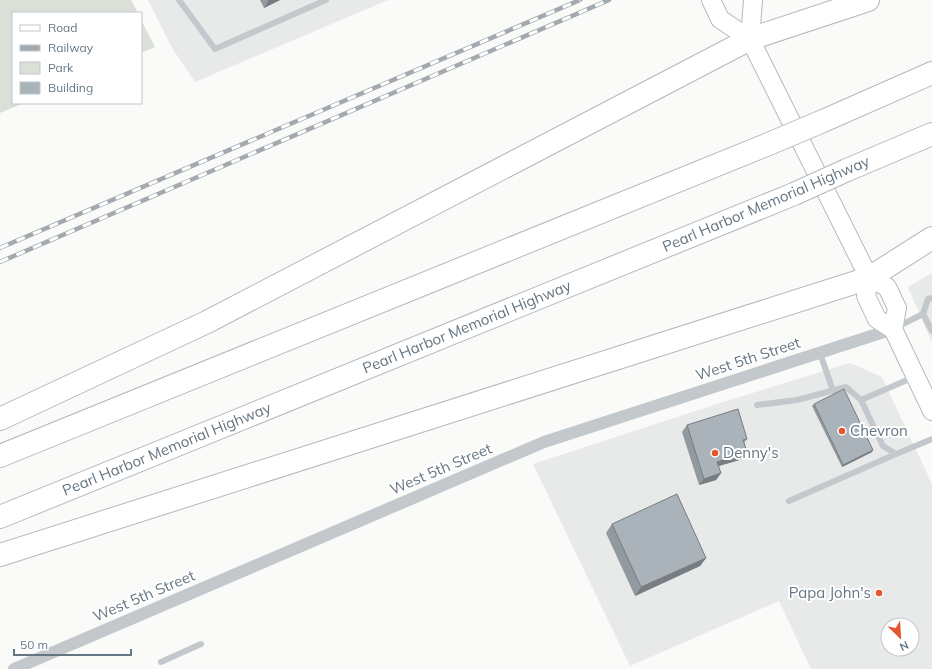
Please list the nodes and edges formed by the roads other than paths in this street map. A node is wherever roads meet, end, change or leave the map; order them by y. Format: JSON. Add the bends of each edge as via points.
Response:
{"nodes":[{"id":1,"x":179,"y":0,"type":"edge"},
{"id":2,"x":326,"y":0,"type":"edge"},
{"id":3,"x":711,"y":0,"type":"edge"},
{"id":4,"x":753,"y":0,"type":"edge"},
{"id":5,"x":868,"y":0,"type":"edge"},
{"id":6,"x":750,"y":39,"type":"junction"},
{"id":7,"x":932,"y":73,"type":"edge"},
{"id":8,"x":932,"y":134,"type":"edge"},
{"id":9,"x":932,"y":238,"type":"edge"},
{"id":10,"x":869,"y":278,"type":"junction"},
{"id":11,"x":932,"y":298,"type":"edge"},
{"id":12,"x":923,"y":314,"type":"junction"},
{"id":13,"x":893,"y":329,"type":"junction"},
{"id":14,"x":932,"y":331,"type":"edge"},
{"id":15,"x":820,"y":353,"type":"junction"},
{"id":16,"x":915,"y":376,"type":"junction"},
{"id":17,"x":833,"y":391,"type":"junction"},
{"id":18,"x":861,"y":400,"type":"junction"},
{"id":19,"x":757,"y":405,"type":"dead end"},
{"id":20,"x":932,"y":411,"type":"edge"},
{"id":21,"x":0,"y":419,"type":"edge"},
{"id":22,"x":932,"y":439,"type":"edge"},
{"id":23,"x":896,"y":454,"type":"junction"},
{"id":24,"x":0,"y":456,"type":"edge"},
{"id":25,"x":789,"y":501,"type":"dead end"},
{"id":26,"x":0,"y":517,"type":"edge"},
{"id":27,"x":0,"y":555,"type":"edge"},
{"id":28,"x":201,"y":644,"type":"dead end"},
{"id":29,"x":161,"y":662,"type":"dead end"},
{"id":30,"x":14,"y":669,"type":"edge"}],
"edges":[{"from":1,"to":2,"type":"lane","via":[[215,49]]},
{"from":3,"to":6,"type":"main road","via":[[720,19]]},
{"from":4,"to":6,"type":"main road"},
{"from":5,"to":6,"type":"highway"},
{"from":6,"to":10,"type":"main road"},
{"from":6,"to":21,"type":"highway","via":[[207,322]]},
{"from":7,"to":24,"type":"highway","bridge":true,"via":[[771,143]]},
{"from":8,"to":26,"type":"highway","name":"Pearl Harbor Memorial Highway","bridge":true,"via":[[794,194]]},
{"from":9,"to":10,"type":"highway"},
{"from":10,"to":13,"type":"main road","via":[[866,296],[877,319]]},
{"from":10,"to":27,"type":"highway"},
{"from":11,"to":12,"type":"lane","via":[[928,299]]},
{"from":12,"to":13,"type":"lane"},
{"from":12,"to":14,"type":"lane"},
{"from":13,"to":15,"type":"street","name":"West 5th Street"},
{"from":13,"to":16,"type":"main road"},
{"from":15,"to":17,"type":"lane"},
{"from":15,"to":30,"type":"street","name":"West 5th Street","via":[[544,442]]},
{"from":16,"to":18,"type":"lane"},
{"from":16,"to":20,"type":"main road"},
{"from":17,"to":18,"type":"lane","via":[[846,387]]},
{"from":17,"to":19,"type":"lane","via":[[797,400]]},
{"from":18,"to":23,"type":"lane","via":[[883,446]]},
{"from":22,"to":23,"type":"lane"},
{"from":23,"to":25,"type":"lane"},
{"from":28,"to":29,"type":"lane"}]}
